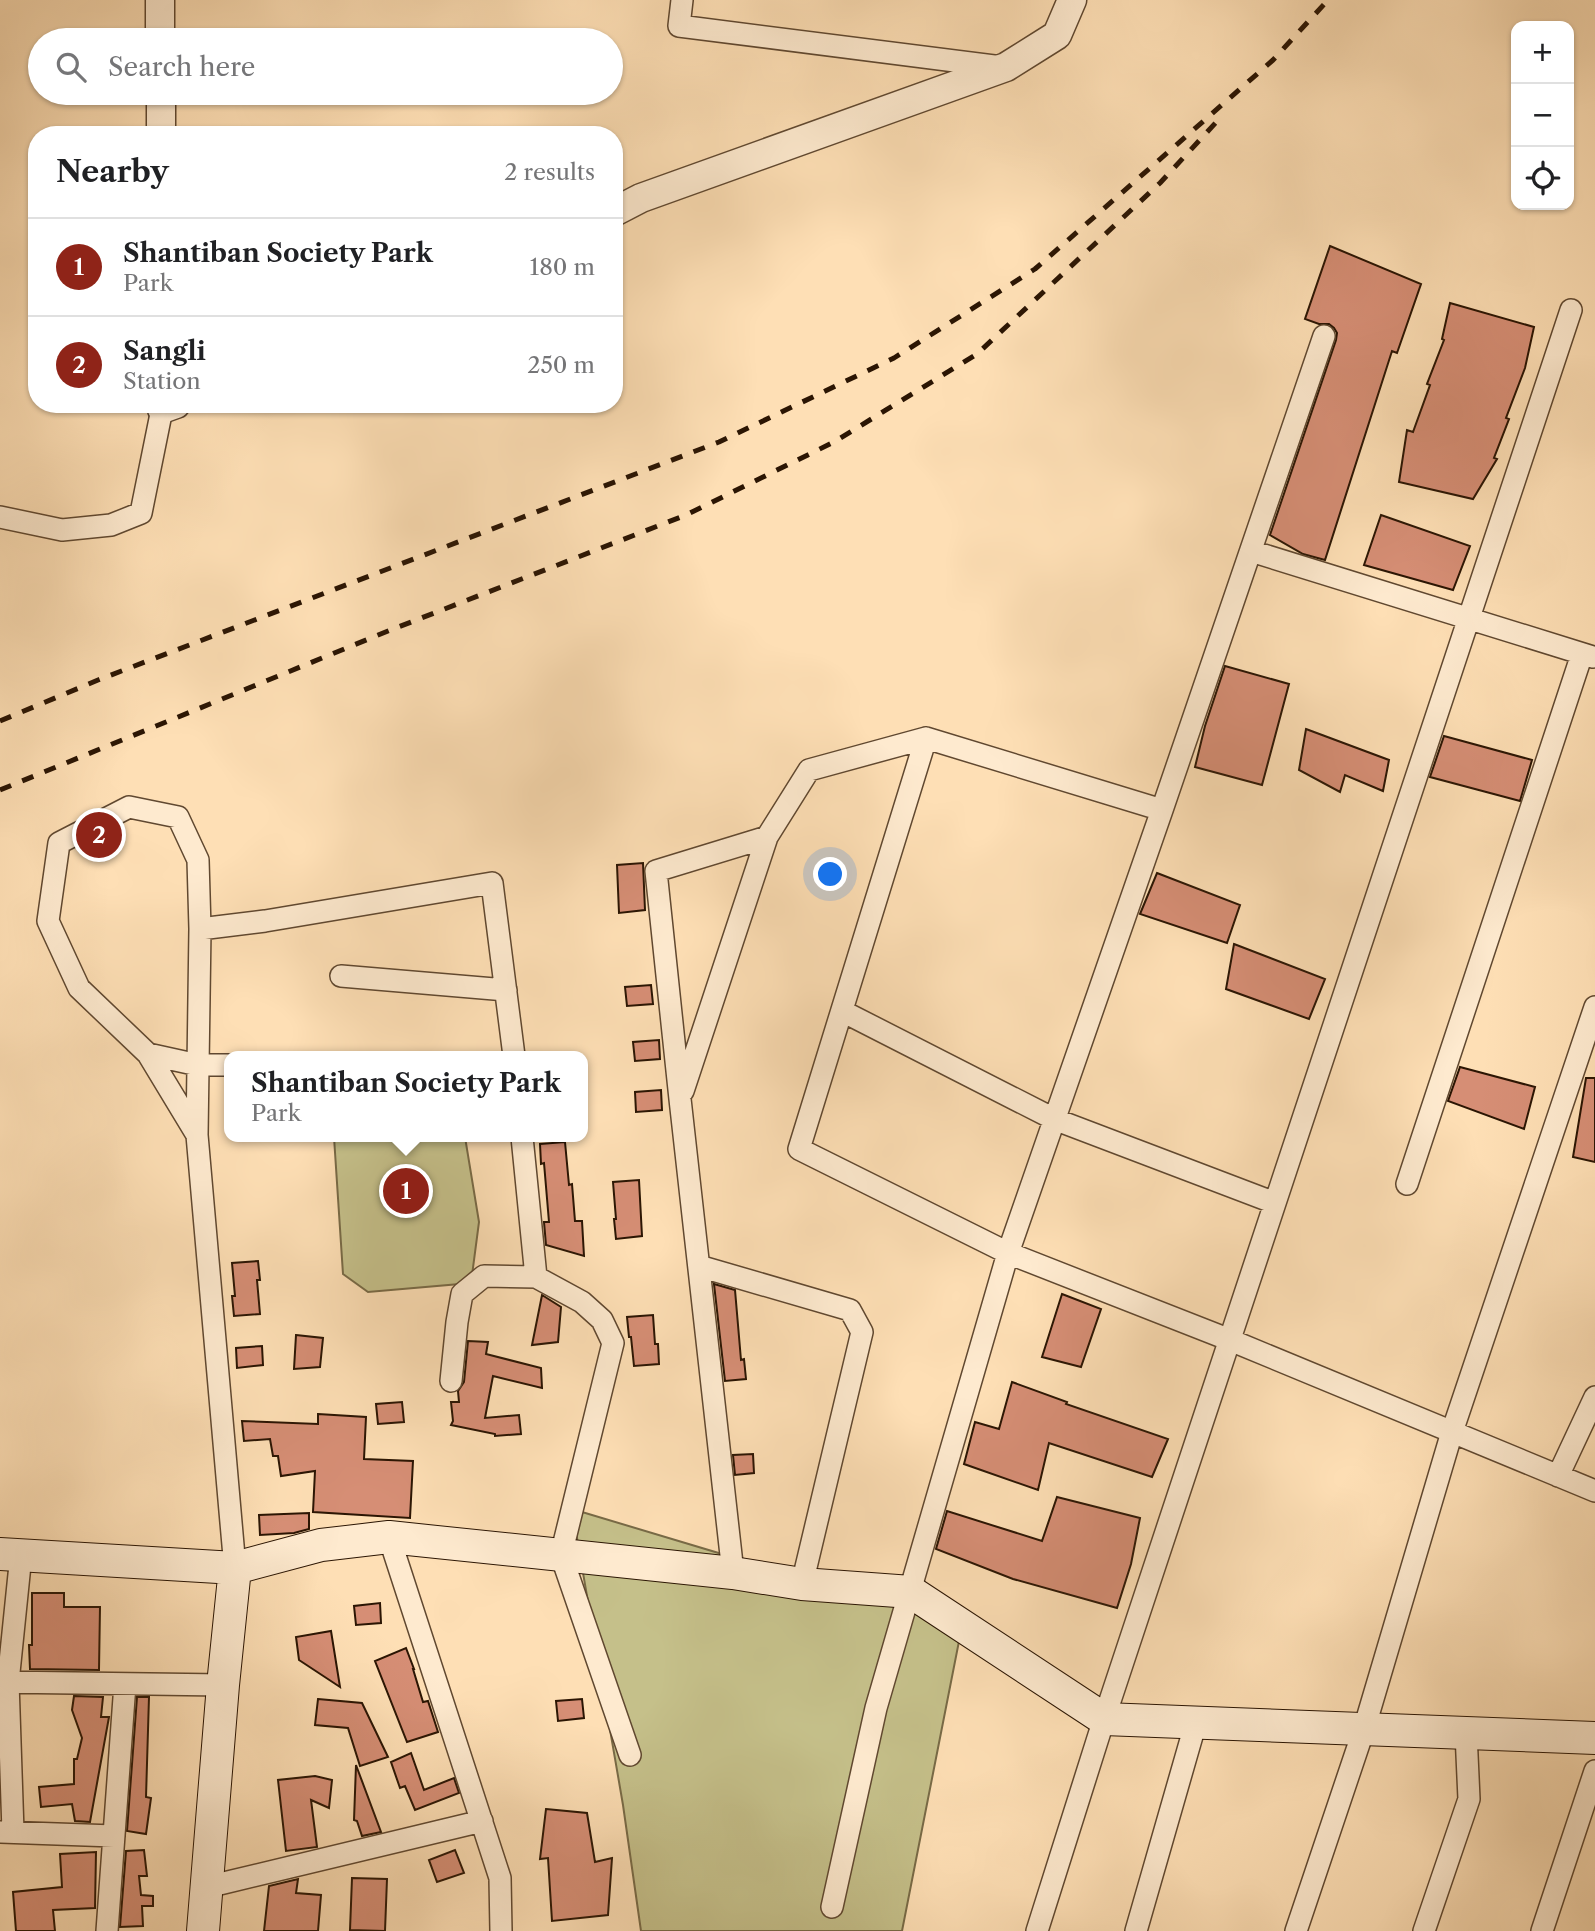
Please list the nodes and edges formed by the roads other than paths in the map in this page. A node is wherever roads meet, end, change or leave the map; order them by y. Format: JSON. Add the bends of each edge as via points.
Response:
{"nodes":[{"id":1,"x":160,"y":0,"type":"edge"},
{"id":2,"x":682,"y":0,"type":"edge"},
{"id":3,"x":1072,"y":0,"type":"edge"},
{"id":4,"x":160,"y":28,"type":"edge"},
{"id":5,"x":1006,"y":67,"type":"junction"},
{"id":6,"x":161,"y":105,"type":"edge"},
{"id":7,"x":161,"y":126,"type":"edge"},
{"id":8,"x":623,"y":207,"type":"edge"},
{"id":9,"x":1571,"y":310,"type":"dead end"},
{"id":10,"x":1324,"y":336,"type":"dead end"},
{"id":11,"x":165,"y":413,"type":"edge"},
{"id":12,"x":0,"y":517,"type":"edge"},
{"id":13,"x":1251,"y":551,"type":"junction"},
{"id":14,"x":1469,"y":619,"type":"junction"},
{"id":15,"x":1588,"y":656,"type":"edge"},
{"id":16,"x":926,"y":738,"type":"junction"},
{"id":17,"x":1162,"y":810,"type":"junction"},
{"id":18,"x":767,"y":837,"type":"junction"},
{"id":19,"x":200,"y":929,"type":"junction"},
{"id":20,"x":341,"y":976,"type":"dead end"},
{"id":21,"x":506,"y":990,"type":"junction"},
{"id":22,"x":1595,"y":1007,"type":"edge"},
{"id":23,"x":842,"y":1010,"type":"junction"},
{"id":24,"x":513,"y":1051,"type":"edge"},
{"id":25,"x":148,"y":1054,"type":"junction"},
{"id":26,"x":198,"y":1065,"type":"junction"},
{"id":27,"x":224,"y":1065,"type":"edge"},
{"id":28,"x":680,"y":1099,"type":"junction"},
{"id":29,"x":1054,"y":1119,"type":"junction"},
{"id":30,"x":197,"y":1135,"type":"junction"},
{"id":31,"x":522,"y":1142,"type":"edge"},
{"id":32,"x":1407,"y":1184,"type":"dead end"},
{"id":33,"x":1275,"y":1203,"type":"junction"},
{"id":34,"x":1008,"y":1253,"type":"junction"},
{"id":35,"x":699,"y":1266,"type":"junction"},
{"id":36,"x":536,"y":1277,"type":"junction"},
{"id":37,"x":1230,"y":1340,"type":"junction"},
{"id":38,"x":451,"y":1381,"type":"dead end"},
{"id":39,"x":1595,"y":1397,"type":"edge"},
{"id":40,"x":1452,"y":1432,"type":"junction"},
{"id":41,"x":1558,"y":1476,"type":"junction"},
{"id":42,"x":1595,"y":1492,"type":"edge"},
{"id":43,"x":389,"y":1537,"type":"junction"},
{"id":44,"x":10,"y":1555,"type":"edge"},
{"id":45,"x":561,"y":1555,"type":"junction"},
{"id":46,"x":235,"y":1569,"type":"junction"},
{"id":47,"x":733,"y":1573,"type":"junction"},
{"id":48,"x":802,"y":1584,"type":"junction"},
{"id":49,"x":911,"y":1592,"type":"junction"},
{"id":50,"x":4,"y":1682,"type":"edge"},
{"id":51,"x":125,"y":1684,"type":"junction"},
{"id":52,"x":223,"y":1685,"type":"junction"},
{"id":53,"x":1104,"y":1719,"type":"junction"},
{"id":54,"x":1196,"y":1723,"type":"junction"},
{"id":55,"x":1364,"y":1729,"type":"junction"},
{"id":56,"x":1466,"y":1733,"type":"junction"},
{"id":57,"x":1595,"y":1738,"type":"edge"},
{"id":58,"x":630,"y":1755,"type":"dead end"},
{"id":59,"x":1595,"y":1771,"type":"edge"},
{"id":60,"x":482,"y":1821,"type":"junction"},
{"id":61,"x":6,"y":1832,"type":"edge"},
{"id":62,"x":114,"y":1836,"type":"junction"},
{"id":63,"x":207,"y":1886,"type":"junction"},
{"id":64,"x":832,"y":1907,"type":"dead end"},
{"id":65,"x":107,"y":1931,"type":"edge"},
{"id":66,"x":203,"y":1931,"type":"edge"},
{"id":67,"x":500,"y":1931,"type":"edge"},
{"id":68,"x":1037,"y":1931,"type":"edge"},
{"id":69,"x":1136,"y":1931,"type":"edge"},
{"id":70,"x":1296,"y":1931,"type":"edge"},
{"id":71,"x":1424,"y":1931,"type":"edge"},
{"id":72,"x":1542,"y":1931,"type":"edge"}],
"edges":[{"from":1,"to":4,"type":"street"},
{"from":2,"to":5,"type":"street","via":[[679,26]]},
{"from":3,"to":5,"type":"street","via":[[1057,35]]},
{"from":5,"to":8,"type":"street"},
{"from":6,"to":7,"type":"street"},
{"from":9,"to":14,"type":"street"},
{"from":10,"to":13,"type":"street"},
{"from":11,"to":12,"type":"street","via":[[141,513],[111,525],[62,530]]},
{"from":13,"to":14,"type":"street"},
{"from":13,"to":17,"type":"street"},
{"from":14,"to":15,"type":"street"},
{"from":14,"to":33,"type":"street"},
{"from":15,"to":32,"type":"street"},
{"from":16,"to":17,"type":"street"},
{"from":16,"to":18,"type":"street","via":[[809,770]]},
{"from":16,"to":23,"type":"street"},
{"from":17,"to":29,"type":"street"},
{"from":18,"to":28,"type":"street"},
{"from":18,"to":28,"type":"street","via":[[656,871]]},
{"from":19,"to":21,"type":"street","via":[[492,883]]},
{"from":19,"to":25,"type":"street","via":[[198,860],[178,817],[129,807],[59,843],[48,921],[79,988]]},
{"from":19,"to":26,"type":"street"},
{"from":20,"to":21,"type":"street"},
{"from":21,"to":24,"type":"street"},
{"from":22,"to":40,"type":"street"},
{"from":23,"to":29,"type":"street"},
{"from":23,"to":34,"type":"street","via":[[799,1149]]},
{"from":25,"to":26,"type":"street"},
{"from":25,"to":30,"type":"street"},
{"from":26,"to":27,"type":"street"},
{"from":26,"to":30,"type":"street"},
{"from":28,"to":35,"type":"street"},
{"from":29,"to":33,"type":"street"},
{"from":29,"to":34,"type":"street"},
{"from":30,"to":46,"type":"street"},
{"from":31,"to":36,"type":"street"},
{"from":33,"to":37,"type":"street"},
{"from":34,"to":37,"type":"street"},
{"from":34,"to":49,"type":"street"},
{"from":35,"to":47,"type":"street"},
{"from":35,"to":48,"type":"street","via":[[850,1310],[862,1332]]},
{"from":36,"to":38,"type":"street","via":[[484,1276],[462,1294]]},
{"from":36,"to":45,"type":"street","via":[[582,1302],[603,1320],[613,1343]]},
{"from":37,"to":40,"type":"street"},
{"from":37,"to":53,"type":"street"},
{"from":39,"to":41,"type":"street"},
{"from":40,"to":41,"type":"street"},
{"from":40,"to":55,"type":"street"},
{"from":41,"to":42,"type":"street"},
{"from":43,"to":45,"type":"main road"},
{"from":43,"to":46,"type":"main road","via":[[321,1545]]},
{"from":43,"to":60,"type":"street"},
{"from":44,"to":46,"type":"main road"},
{"from":44,"to":50,"type":"street"},
{"from":45,"to":47,"type":"main road"},
{"from":45,"to":58,"type":"street"},
{"from":46,"to":52,"type":"main road"},
{"from":47,"to":48,"type":"main road"},
{"from":48,"to":49,"type":"main road"},
{"from":49,"to":53,"type":"main road"},
{"from":49,"to":64,"type":"street","via":[[876,1708]]},
{"from":50,"to":51,"type":"street"},
{"from":50,"to":61,"type":"street"},
{"from":51,"to":52,"type":"street"},
{"from":51,"to":62,"type":"street"},
{"from":52,"to":63,"type":"main road"},
{"from":53,"to":54,"type":"main road"},
{"from":53,"to":68,"type":"street"},
{"from":54,"to":55,"type":"main road"},
{"from":54,"to":69,"type":"street"},
{"from":55,"to":56,"type":"main road"},
{"from":55,"to":70,"type":"street"},
{"from":56,"to":57,"type":"main road"},
{"from":56,"to":71,"type":"street","via":[[1469,1799]]},
{"from":59,"to":72,"type":"street"},
{"from":60,"to":63,"type":"street"},
{"from":60,"to":67,"type":"street","via":[[500,1878]]},
{"from":61,"to":62,"type":"street"},
{"from":62,"to":65,"type":"street"},
{"from":63,"to":66,"type":"main road"}]}
